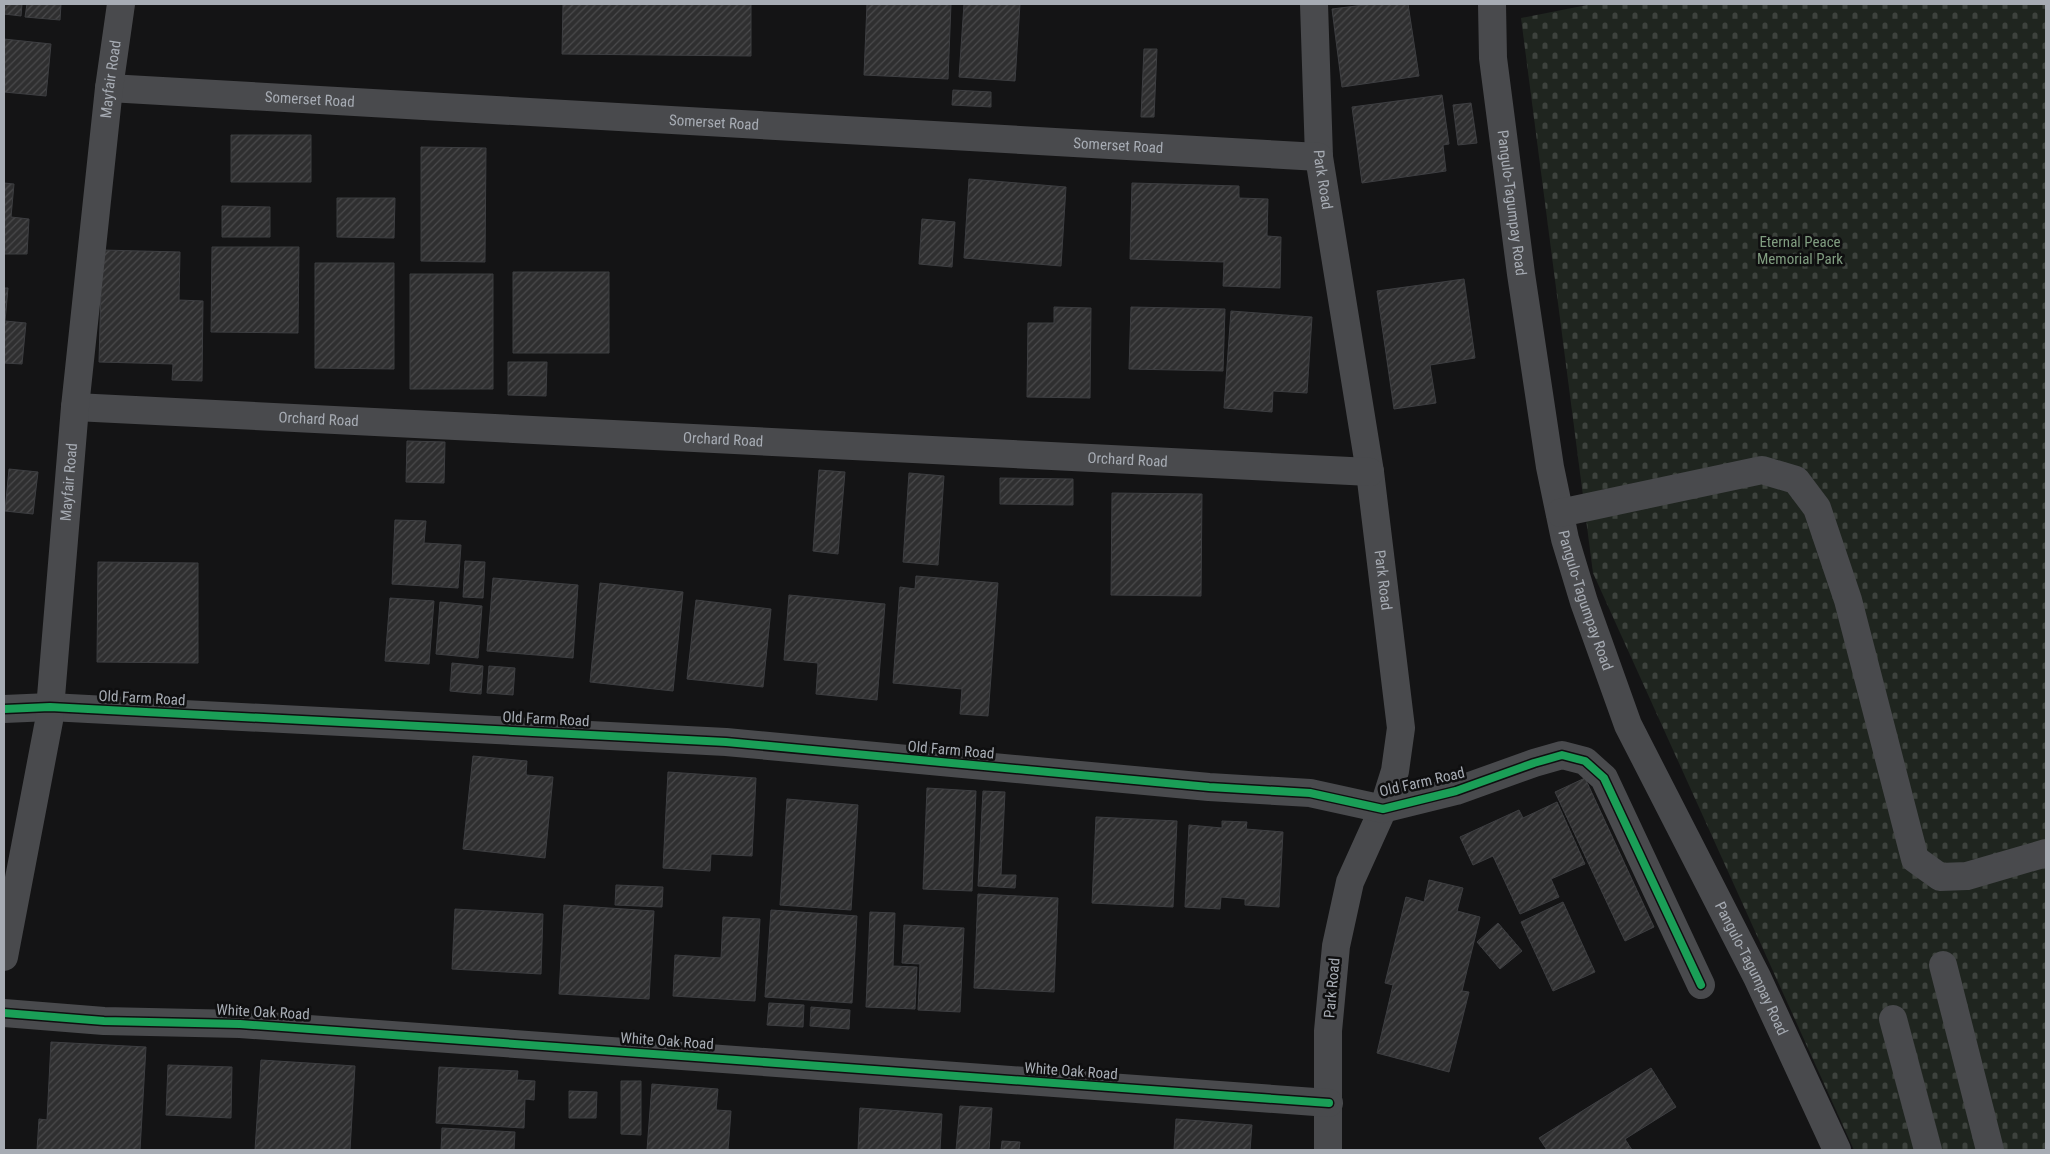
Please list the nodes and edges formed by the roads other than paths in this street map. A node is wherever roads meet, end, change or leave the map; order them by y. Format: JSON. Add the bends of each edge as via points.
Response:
{"nodes":[{"id":1,"x":121,"y":4,"type":"edge"},
{"id":2,"x":1314,"y":4,"type":"edge"},
{"id":3,"x":1492,"y":4,"type":"edge"},
{"id":4,"x":109,"y":88,"type":"junction"},
{"id":5,"x":1318,"y":157,"type":"junction"},
{"id":6,"x":75,"y":407,"type":"junction"},
{"id":7,"x":1370,"y":472,"type":"junction"},
{"id":8,"x":1560,"y":513,"type":"junction"},
{"id":9,"x":50,"y":707,"type":"junction"},
{"id":10,"x":4,"y":709,"type":"edge"},
{"id":11,"x":1383,"y":809,"type":"junction"},
{"id":12,"x":2046,"y":853,"type":"edge"},
{"id":13,"x":4,"y":958,"type":"edge"},
{"id":14,"x":1943,"y":965,"type":"dead end"},
{"id":15,"x":1700,"y":985,"type":"dead end"},
{"id":16,"x":4,"y":1013,"type":"edge"},
{"id":17,"x":1893,"y":1019,"type":"dead end"},
{"id":18,"x":1328,"y":1103,"type":"junction"},
{"id":19,"x":1328,"y":1150,"type":"edge"},
{"id":20,"x":1837,"y":1150,"type":"edge"},
{"id":21,"x":1928,"y":1150,"type":"edge"},
{"id":22,"x":1990,"y":1150,"type":"edge"}],
"edges":[{"from":1,"to":4,"type":"street","name":"Mayfair Road"},
{"from":2,"to":5,"type":"street","name":"Park Road"},
{"from":3,"to":8,"type":"street","name":"Pangulo-Tagumpay Road","via":[[1493,58],[1521,274]]},
{"from":4,"to":5,"type":"street","name":"Somerset Road"},
{"from":4,"to":6,"type":"street","name":"Mayfair Road"},
{"from":5,"to":7,"type":"street","name":"Park Road"},
{"from":6,"to":7,"type":"street","name":"Orchard Road"},
{"from":6,"to":9,"type":"street","name":"Mayfair Road"},
{"from":7,"to":11,"type":"street","name":"Park Road","via":[[1401,728],[1395,771]]},
{"from":8,"to":12,"type":"street","via":[[1762,470],[1796,480],[1816,508],[1848,600],[1915,859],[1940,877],[1967,876]]},
{"from":8,"to":20,"type":"street","name":"Pangulo-Tagumpay Road","via":[[1584,602],[1628,725],[1757,977]]},
{"from":9,"to":10,"type":"street","name":"Old Farm Road"},
{"from":9,"to":11,"type":"street","name":"Old Farm Road","via":[[726,742],[1209,787],[1310,793]]},
{"from":9,"to":13,"type":"street","name":"Mayfair Road"},
{"from":11,"to":15,"type":"street","name":"Old Farm Road","via":[[1456,791],[1562,755],[1585,761],[1604,778]]},
{"from":11,"to":18,"type":"street","name":"Park Road","via":[[1350,882],[1336,946],[1328,1031]]},
{"from":14,"to":22,"type":"street"},
{"from":16,"to":18,"type":"street","name":"White Oak Road","via":[[104,1021],[240,1024]]},
{"from":17,"to":21,"type":"street"},
{"from":18,"to":19,"type":"street","name":"Park Road"}]}
